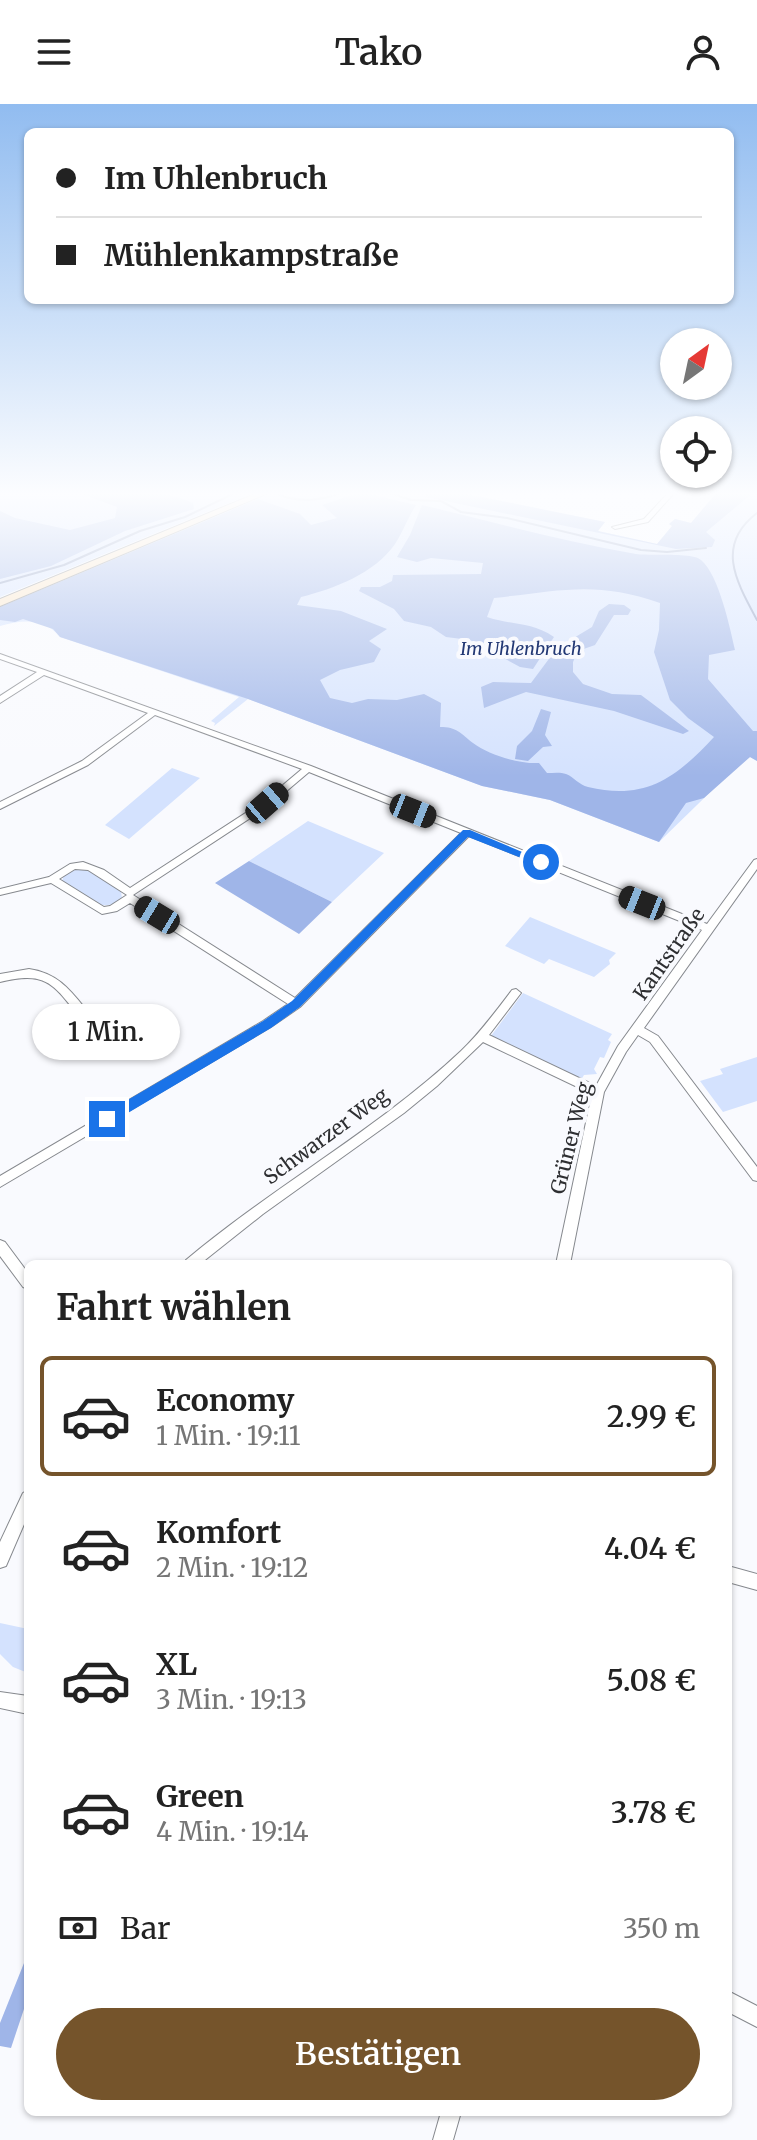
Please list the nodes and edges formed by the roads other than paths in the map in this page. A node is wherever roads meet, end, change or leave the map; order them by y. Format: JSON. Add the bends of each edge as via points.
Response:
{"nodes":[{"id":1,"x":41,"y":586,"type":"edge"},
{"id":2,"x":0,"y":603,"type":"edge"},
{"id":3,"x":0,"y":656,"type":"edge"},
{"id":4,"x":44,"y":671,"type":"junction"},
{"id":5,"x":0,"y":700,"type":"edge"},
{"id":6,"x":154,"y":712,"type":"junction"},
{"id":7,"x":308,"y":768,"type":"junction"},
{"id":8,"x":0,"y":806,"type":"edge"},
{"id":9,"x":466,"y":833,"type":"junction"},
{"id":10,"x":757,"y":862,"type":"edge"},
{"id":11,"x":52,"y":879,"type":"junction"},
{"id":12,"x":0,"y":892,"type":"edge"},
{"id":13,"x":130,"y":895,"type":"junction"},
{"id":14,"x":709,"y":929,"type":"junction"},
{"id":15,"x":0,"y":978,"type":"edge"},
{"id":16,"x":516,"y":993,"type":"dead end"},
{"id":17,"x":296,"y":1004,"type":"junction"},
{"id":18,"x":84,"y":1015,"type":"dead end"},
{"id":19,"x":637,"y":1029,"type":"junction"},
{"id":20,"x":481,"y":1036,"type":"junction"},
{"id":21,"x":598,"y":1092,"type":"junction"},
{"id":22,"x":757,"y":1176,"type":"edge"},
{"id":23,"x":0,"y":1182,"type":"edge"},
{"id":24,"x":0,"y":1246,"type":"edge"},
{"id":25,"x":196,"y":1260,"type":"edge"},
{"id":26,"x":564,"y":1260,"type":"edge"},
{"id":27,"x":24,"y":1278,"type":"edge"},
{"id":28,"x":24,"y":1507,"type":"edge"},
{"id":29,"x":0,"y":1560,"type":"edge"},
{"id":30,"x":732,"y":1575,"type":"edge"},
{"id":31,"x":757,"y":1582,"type":"edge"},
{"id":32,"x":0,"y":1700,"type":"edge"},
{"id":33,"x":24,"y":1704,"type":"edge"},
{"id":34,"x":732,"y":2003,"type":"edge"},
{"id":35,"x":757,"y":2017,"type":"edge"},
{"id":36,"x":450,"y":2116,"type":"edge"},
{"id":37,"x":443,"y":2140,"type":"edge"}],
"edges":[{"from":1,"to":2,"type":"main road"},
{"from":3,"to":4,"type":"street"},
{"from":4,"to":5,"type":"street"},
{"from":4,"to":6,"type":"street"},
{"from":6,"to":7,"type":"street"},
{"from":6,"to":8,"type":"street","via":[[85,763]]},
{"from":7,"to":9,"type":"street"},
{"from":7,"to":13,"type":"street","via":[[267,803]]},
{"from":9,"to":14,"type":"street"},
{"from":9,"to":17,"type":"street"},
{"from":10,"to":14,"type":"street","name":"Kantstraße"},
{"from":11,"to":12,"type":"street"},
{"from":11,"to":13,"type":"street","via":[[82,863]]},
{"from":11,"to":13,"type":"street","via":[[102,911]]},
{"from":13,"to":17,"type":"street"},
{"from":14,"to":19,"type":"street","name":"Kantstraße"},
{"from":15,"to":18,"type":"street","via":[[43,973],[60,984]]},
{"from":16,"to":20,"type":"street","name":"Schwarzer Weg"},
{"from":17,"to":23,"type":"street"},
{"from":19,"to":21,"type":"street","name":"Grüner Weg"},
{"from":19,"to":22,"type":"street","name":"Kantstraße","via":[[654,1039]]},
{"from":20,"to":21,"type":"street"},
{"from":20,"to":25,"type":"street","name":"Schwarzer Weg","via":[[413,1098],[292,1183]]},
{"from":21,"to":26,"type":"street","name":"Grüner Weg"},
{"from":24,"to":27,"type":"street"},
{"from":28,"to":29,"type":"street"},
{"from":30,"to":31,"type":"street"},
{"from":32,"to":33,"type":"street"},
{"from":34,"to":35,"type":"street"},
{"from":36,"to":37,"type":"street"}]}
